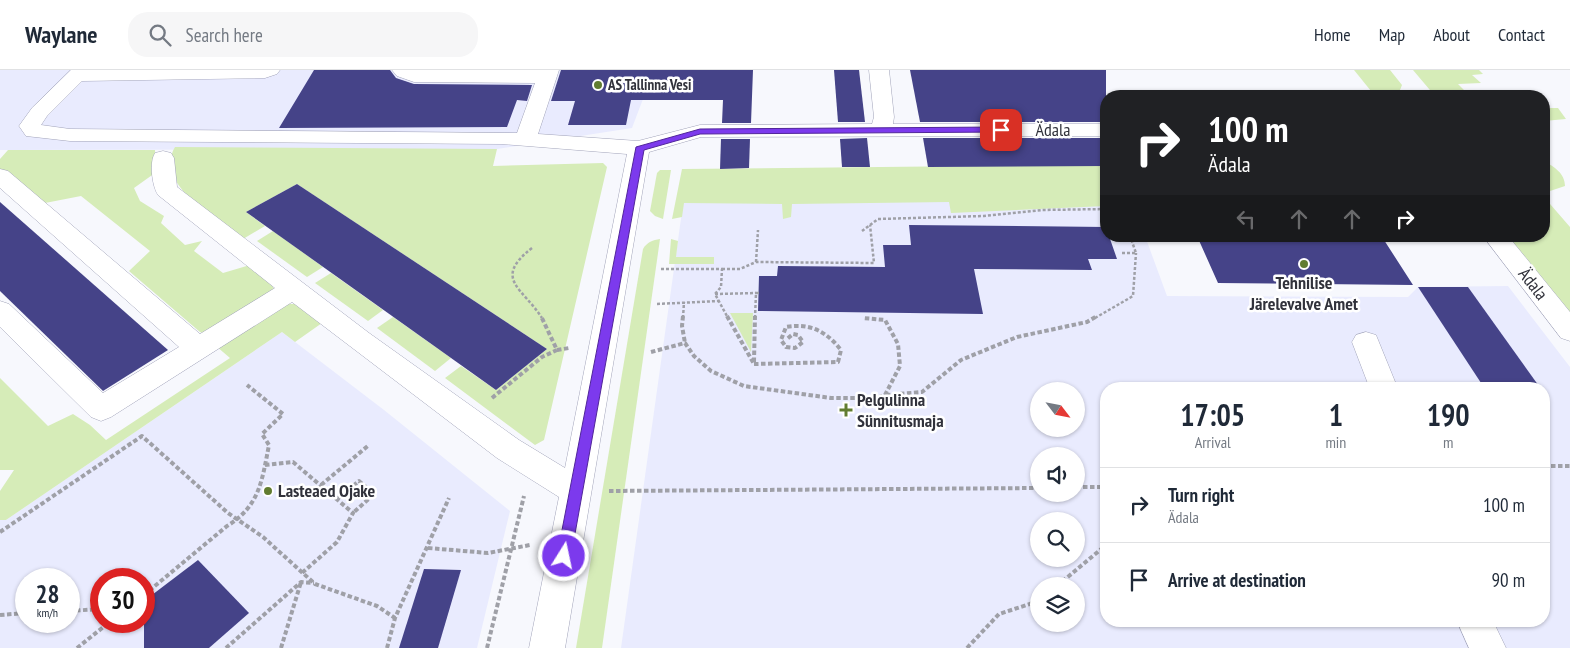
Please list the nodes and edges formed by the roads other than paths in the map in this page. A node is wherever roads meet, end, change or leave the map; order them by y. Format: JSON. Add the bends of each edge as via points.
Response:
{"nodes":[{"id":1,"x":270,"y":70,"type":"edge"},
{"id":2,"x":402,"y":70,"type":"edge"},
{"id":3,"x":879,"y":70,"type":"edge"},
{"id":4,"x":80,"y":72,"type":"edge"},
{"id":5,"x":547,"y":74,"type":"edge"},
{"id":6,"x":882,"y":130,"type":"junction"},
{"id":7,"x":1100,"y":132,"type":"edge"},
{"id":8,"x":525,"y":140,"type":"junction"},
{"id":9,"x":640,"y":148,"type":"junction"},
{"id":10,"x":163,"y":158,"type":"dead end"},
{"id":11,"x":0,"y":176,"type":"edge"},
{"id":12,"x":1501,"y":242,"type":"edge"},
{"id":13,"x":293,"y":289,"type":"junction"},
{"id":14,"x":0,"y":310,"type":"edge"},
{"id":15,"x":1570,"y":332,"type":"edge"},
{"id":16,"x":1366,"y":342,"type":"dead end"},
{"id":17,"x":198,"y":348,"type":"junction"},
{"id":18,"x":1381,"y":382,"type":"edge"},
{"id":19,"x":576,"y":491,"type":"junction"},
{"id":20,"x":1477,"y":627,"type":"edge"},
{"id":21,"x":547,"y":648,"type":"edge"},
{"id":22,"x":1488,"y":648,"type":"edge"}],
"edges":[{"from":1,"to":4,"type":"street"},
{"from":2,"to":5,"type":"street","via":[[414,76]]},
{"from":3,"to":6,"type":"street","via":[[884,117]]},
{"from":4,"to":8,"type":"street","name":"Ädala","via":[[39,112],[30,126],[34,131],[70,135],[483,137]]},
{"from":5,"to":8,"type":"street"},
{"from":6,"to":7,"type":"street","name":"Ädala","via":[[1084,139]]},
{"from":6,"to":9,"type":"street","name":"Ädala","via":[[700,131]]},
{"from":8,"to":9,"type":"street","name":"Ädala"},
{"from":9,"to":19,"type":"street"},
{"from":10,"to":13,"type":"street","via":[[166,190]]},
{"from":11,"to":17,"type":"street"},
{"from":12,"to":15,"type":"street","name":"Ädala"},
{"from":13,"to":17,"type":"street"},
{"from":13,"to":19,"type":"street","via":[[508,449]]},
{"from":14,"to":17,"type":"street","via":[[101,409]]},
{"from":16,"to":18,"type":"street"},
{"from":19,"to":21,"type":"street"},
{"from":20,"to":22,"type":"street"}]}
